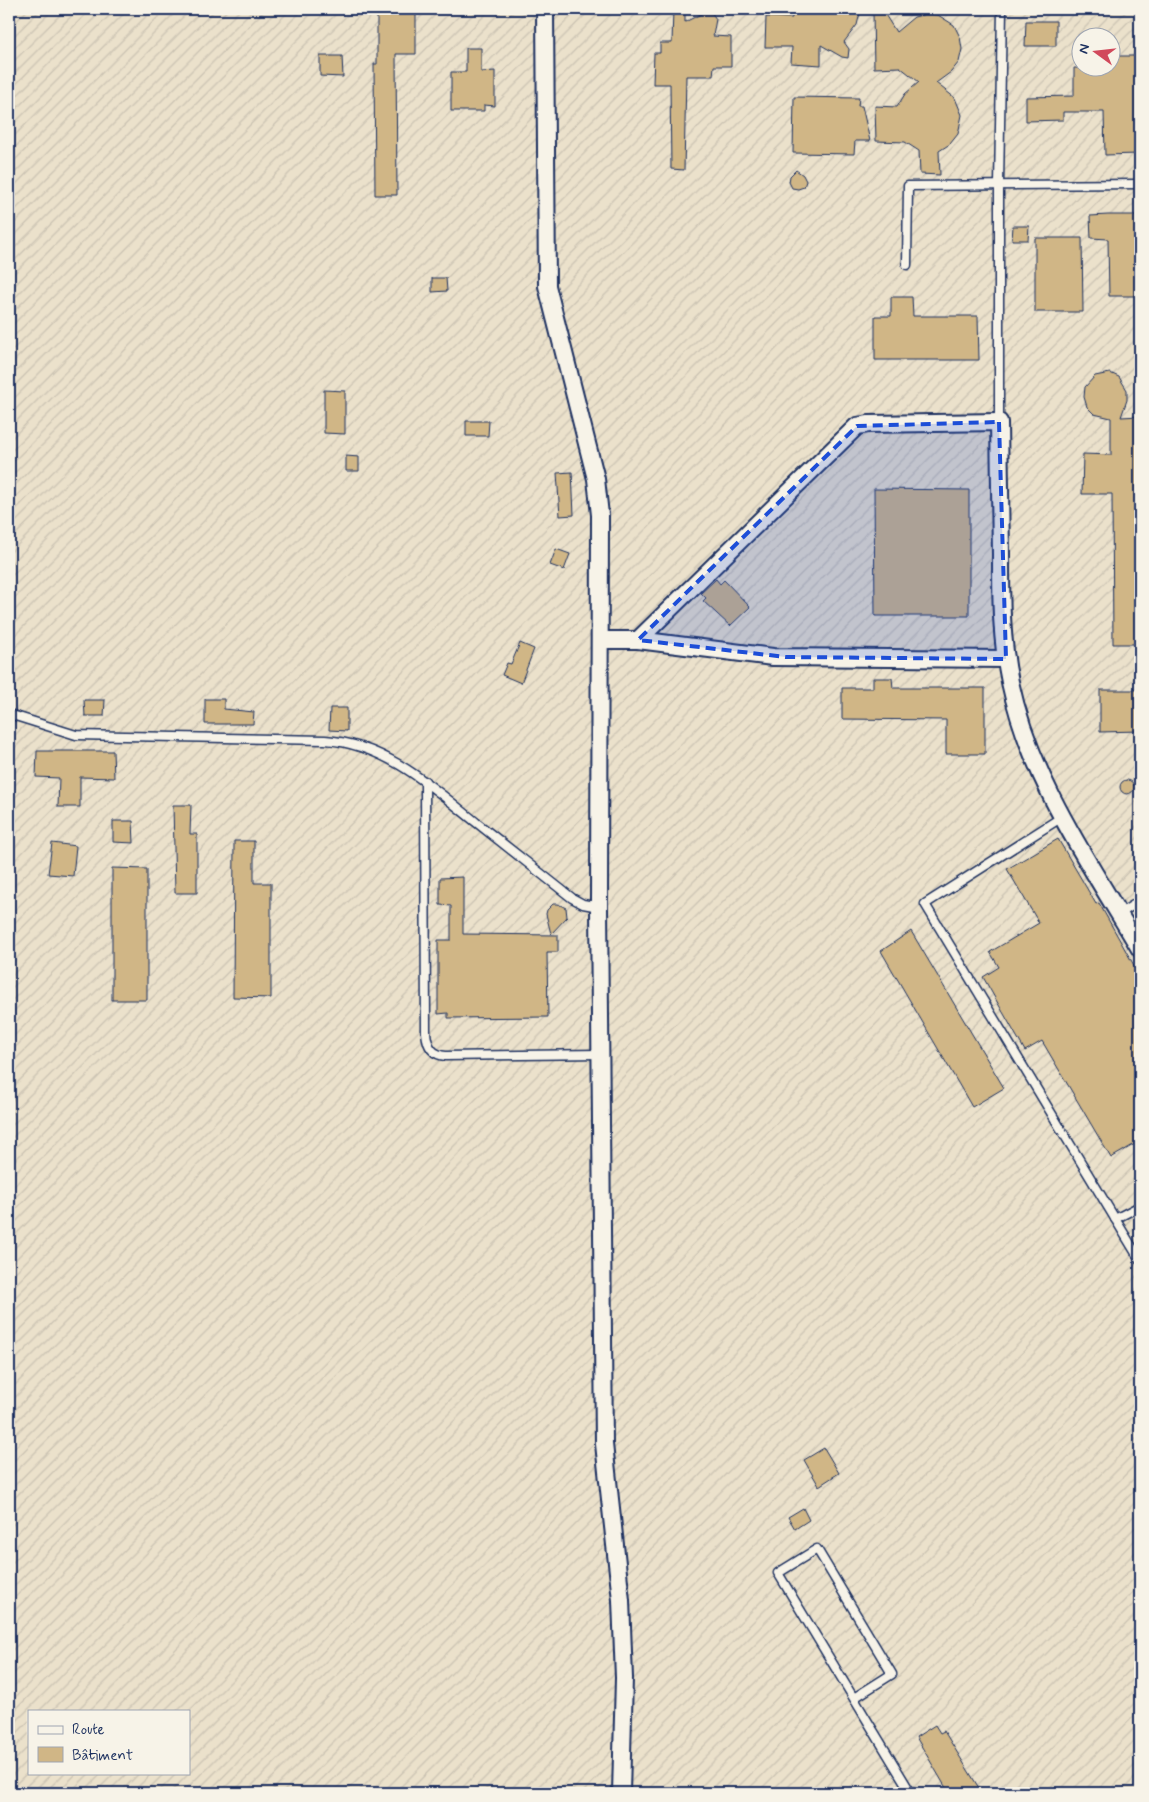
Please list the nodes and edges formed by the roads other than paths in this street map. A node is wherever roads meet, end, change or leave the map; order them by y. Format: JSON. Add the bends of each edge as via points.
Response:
{"nodes":[{"id":1,"x":545,"y":9,"type":"edge"},
{"id":2,"x":1002,"y":9,"type":"edge"},
{"id":3,"x":1140,"y":184,"type":"edge"},
{"id":4,"x":999,"y":185,"type":"junction"},
{"id":5,"x":907,"y":265,"type":"dead end"},
{"id":6,"x":999,"y":422,"type":"junction"},
{"id":7,"x":601,"y":640,"type":"junction"},
{"id":8,"x":638,"y":640,"type":"junction"},
{"id":9,"x":1006,"y":659,"type":"junction"},
{"id":10,"x":9,"y":714,"type":"edge"},
{"id":11,"x":425,"y":781,"type":"junction"},
{"id":12,"x":1062,"y":817,"type":"junction"},
{"id":13,"x":1140,"y":901,"type":"edge"},
{"id":14,"x":599,"y":907,"type":"junction"},
{"id":15,"x":1119,"y":914,"type":"junction"},
{"id":16,"x":1140,"y":949,"type":"edge"},
{"id":17,"x":600,"y":1054,"type":"junction"},
{"id":18,"x":1140,"y":1206,"type":"edge"},
{"id":19,"x":1116,"y":1219,"type":"junction"},
{"id":20,"x":1140,"y":1260,"type":"edge"},
{"id":21,"x":854,"y":1698,"type":"junction"},
{"id":22,"x":621,"y":1793,"type":"edge"},
{"id":23,"x":911,"y":1793,"type":"edge"}],
"edges":[{"from":1,"to":7,"type":"street","via":[[547,286],[596,479],[601,529]]},
{"from":2,"to":4,"type":"lane"},
{"from":3,"to":4,"type":"lane"},
{"from":4,"to":5,"type":"lane","via":[[908,186]]},
{"from":4,"to":6,"type":"lane"},
{"from":6,"to":8,"type":"street","via":[[857,426]]},
{"from":6,"to":9,"type":"street","via":[[1001,612]]},
{"from":7,"to":8,"type":"street"},
{"from":7,"to":14,"type":"street"},
{"from":8,"to":9,"type":"street","via":[[773,657]]},
{"from":9,"to":12,"type":"street","via":[[1031,750]]},
{"from":10,"to":11,"type":"lane","via":[[76,735],[335,741],[372,751]]},
{"from":11,"to":14,"type":"lane","via":[[572,898]]},
{"from":11,"to":17,"type":"lane","via":[[426,1032],[430,1047],[435,1054],[446,1056]]},
{"from":12,"to":15,"type":"street"},
{"from":12,"to":19,"type":"lane","via":[[925,904]]},
{"from":13,"to":15,"type":"lane"},
{"from":14,"to":17,"type":"street"},
{"from":15,"to":16,"type":"street"},
{"from":17,"to":22,"type":"street","via":[[604,1444],[621,1600],[624,1678]]},
{"from":18,"to":19,"type":"lane"},
{"from":19,"to":20,"type":"lane"},
{"from":21,"to":21,"type":"lane","via":[[778,1573],[817,1549],[892,1674]]},
{"from":21,"to":23,"type":"lane"}]}
